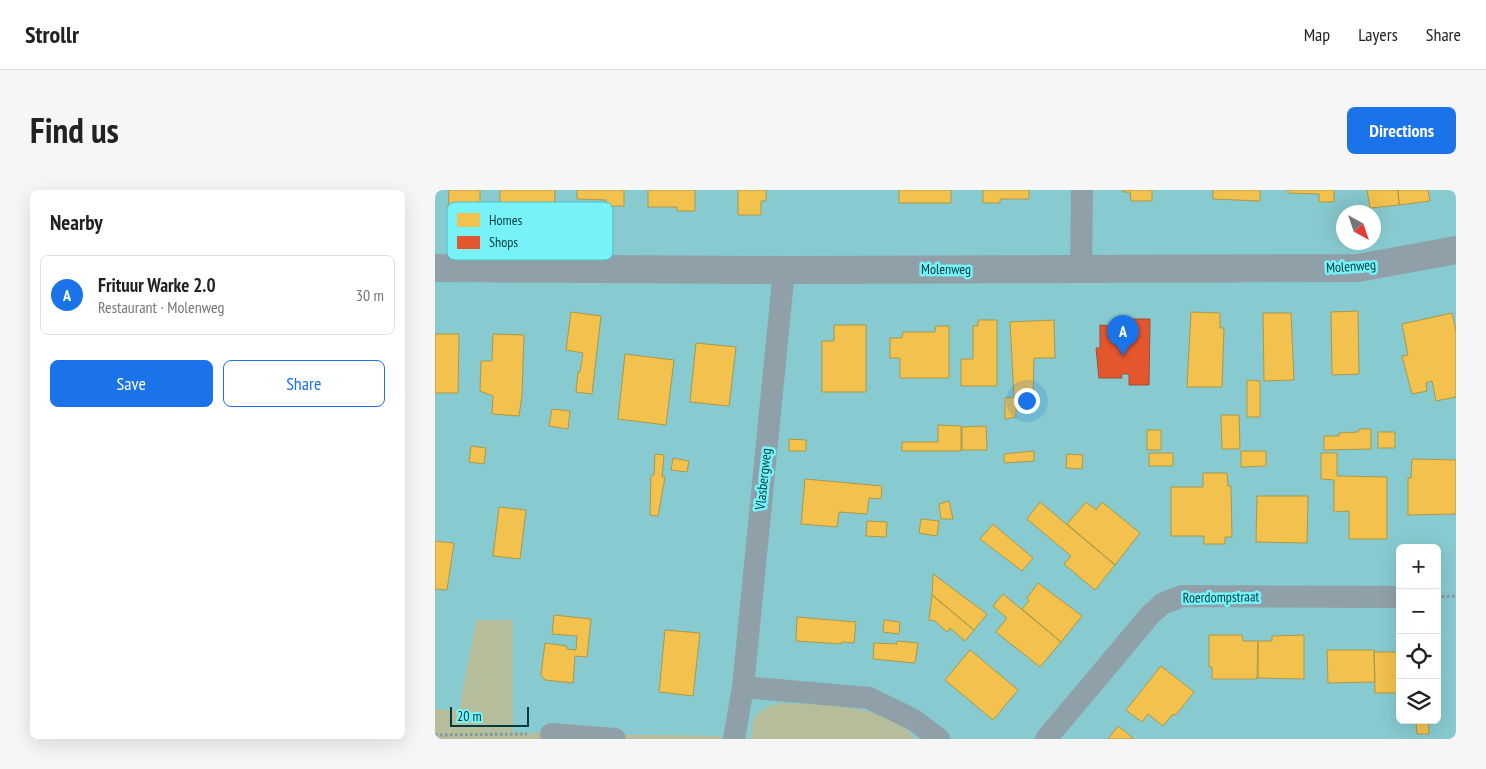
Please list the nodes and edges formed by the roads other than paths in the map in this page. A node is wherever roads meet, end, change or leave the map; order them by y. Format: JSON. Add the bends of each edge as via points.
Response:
{"nodes":[{"id":1,"x":1081,"y":190,"type":"edge"},
{"id":2,"x":1456,"y":250,"type":"edge"},
{"id":3,"x":435,"y":268,"type":"edge"},
{"id":4,"x":1081,"y":268,"type":"junction"},
{"id":5,"x":783,"y":270,"type":"junction"},
{"id":6,"x":1396,"y":597,"type":"edge"},
{"id":7,"x":743,"y":687,"type":"junction"},
{"id":8,"x":551,"y":734,"type":"road end"},
{"id":9,"x":615,"y":739,"type":"edge"},
{"id":10,"x":735,"y":739,"type":"edge"},
{"id":11,"x":939,"y":739,"type":"edge"},
{"id":12,"x":1046,"y":739,"type":"edge"}],
"edges":[{"from":1,"to":4,"type":"street"},
{"from":2,"to":4,"type":"street","name":"Molenweg","via":[[1358,268]]},
{"from":3,"to":5,"type":"street","name":"Molenweg"},
{"from":4,"to":5,"type":"street","name":"Molenweg"},
{"from":5,"to":7,"type":"street","name":"Vlasbergweg"},
{"from":6,"to":12,"type":"street","name":"Roerdompstraat","via":[[1182,596],[1163,604],[1150,615]]},
{"from":7,"to":10,"type":"street","name":"Vlasbergweg"},
{"from":7,"to":11,"type":"street","via":[[869,698],[914,720]]},
{"from":8,"to":9,"type":"street"}]}
